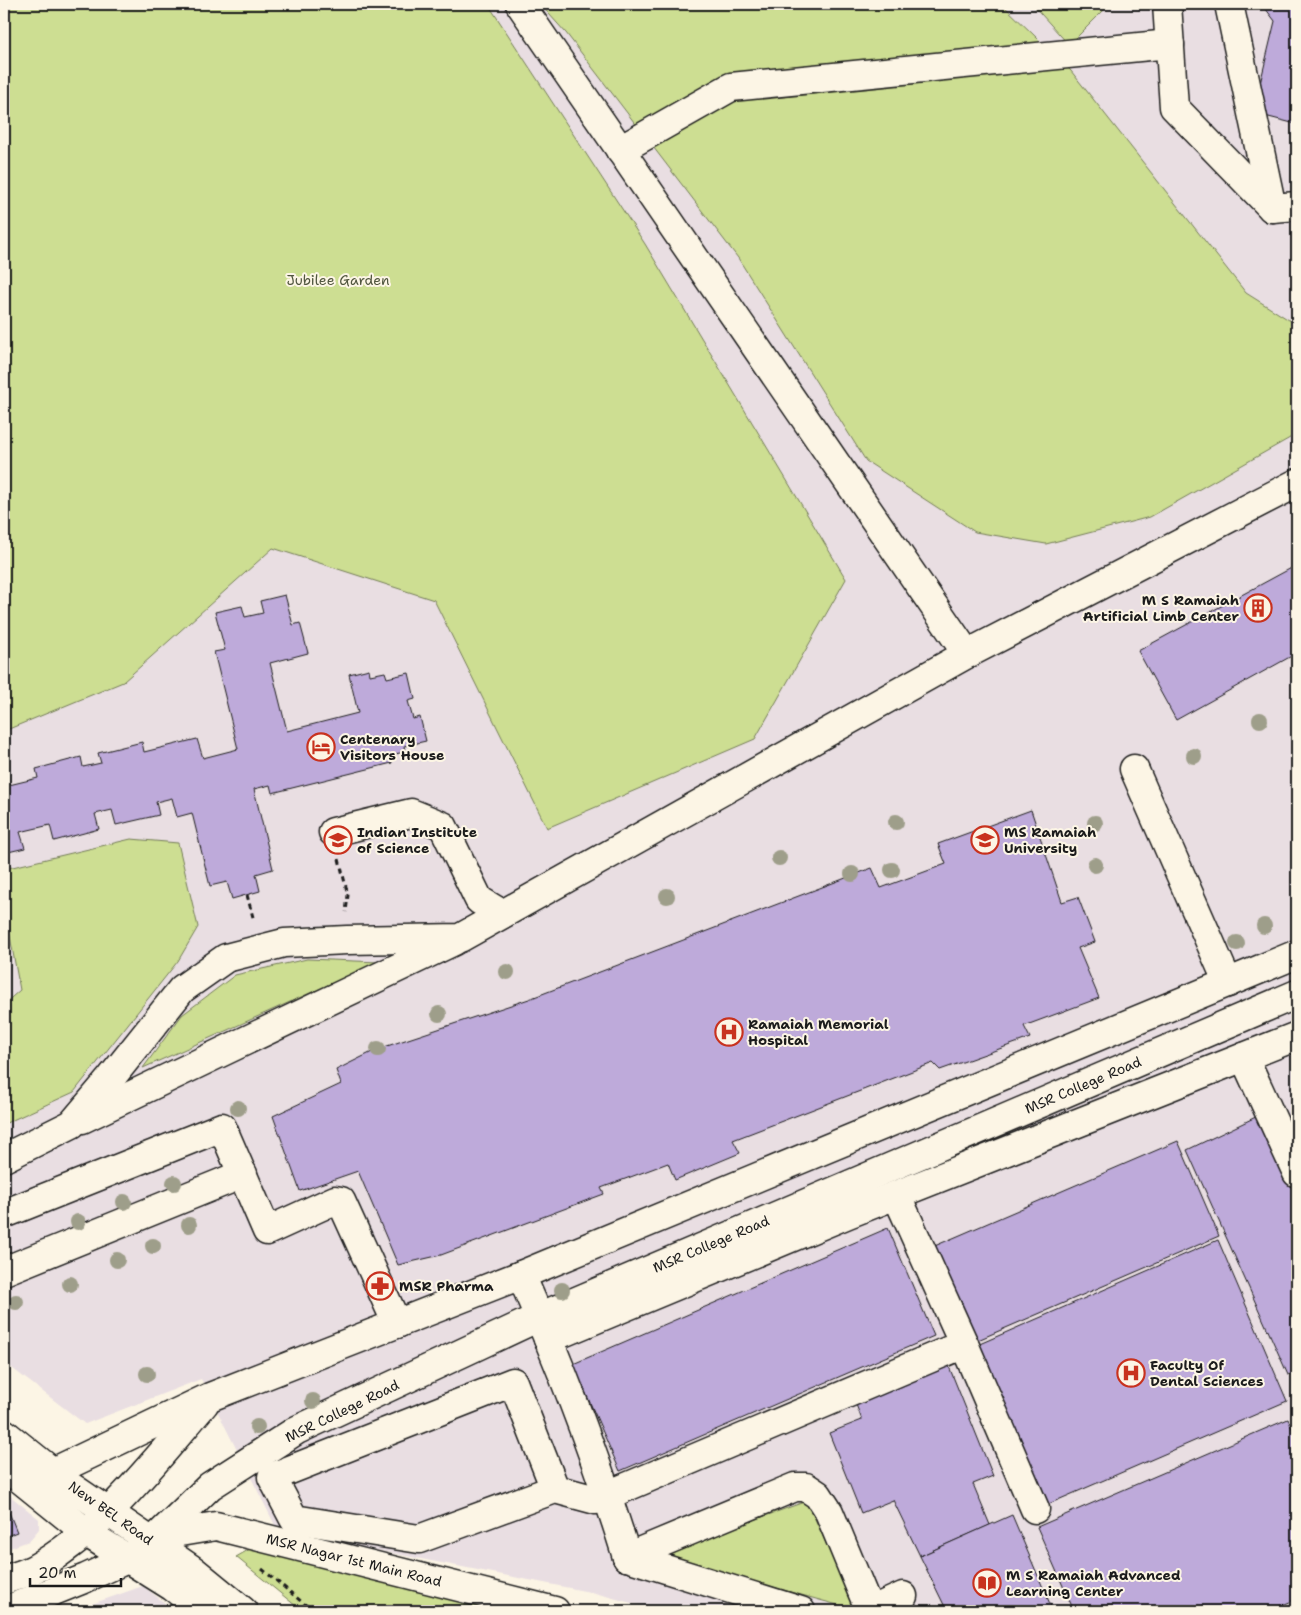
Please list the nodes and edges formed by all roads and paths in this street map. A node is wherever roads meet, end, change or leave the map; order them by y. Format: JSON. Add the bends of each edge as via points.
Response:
{"nodes":[{"id":1,"x":520,"y":4,"type":"edge"},
{"id":2,"x":1167,"y":4,"type":"edge"},
{"id":3,"x":1229,"y":4,"type":"edge"},
{"id":4,"x":1170,"y":44,"type":"junction"},
{"id":5,"x":620,"y":150,"type":"junction"},
{"id":6,"x":1285,"y":207,"type":"edge"},
{"id":7,"x":1297,"y":483,"type":"edge"},
{"id":8,"x":967,"y":654,"type":"junction"},
{"id":9,"x":1134,"y":769,"type":"dead end"},
{"id":10,"x":333,"y":832,"type":"joint"},
{"id":11,"x":247,"y":895,"type":"dead end"},
{"id":12,"x":502,"y":914,"type":"junction"},
{"id":13,"x":253,"y":915,"type":"dead end"},
{"id":14,"x":460,"y":938,"type":"junction"},
{"id":15,"x":312,"y":942,"type":"junction"},
{"id":16,"x":1297,"y":954,"type":"edge"},
{"id":17,"x":1228,"y":983,"type":"junction"},
{"id":18,"x":1297,"y":994,"type":"edge"},
{"id":19,"x":1297,"y":1036,"type":"edge"},
{"id":20,"x":1244,"y":1057,"type":"junction"},
{"id":21,"x":72,"y":1124,"type":"junction"},
{"id":22,"x":4,"y":1158,"type":"edge"},
{"id":23,"x":1297,"y":1173,"type":"edge"},
{"id":24,"x":243,"y":1174,"type":"junction"},
{"id":25,"x":896,"y":1196,"type":"junction"},
{"id":26,"x":4,"y":1214,"type":"edge"},
{"id":27,"x":4,"y":1271,"type":"edge"},
{"id":28,"x":521,"y":1275,"type":"junction"},
{"id":29,"x":397,"y":1324,"type":"junction"},
{"id":30,"x":544,"y":1328,"type":"junction"},
{"id":31,"x":964,"y":1344,"type":"junction"},
{"id":32,"x":210,"y":1397,"type":"junction"},
{"id":33,"x":4,"y":1433,"type":"edge"},
{"id":34,"x":4,"y":1466,"type":"edge"},
{"id":35,"x":53,"y":1472,"type":"junction"},
{"id":36,"x":555,"y":1489,"type":"junction"},
{"id":37,"x":608,"y":1495,"type":"junction"},
{"id":38,"x":1035,"y":1510,"type":"dead end"},
{"id":39,"x":108,"y":1512,"type":"junction"},
{"id":40,"x":87,"y":1533,"type":"junction"},
{"id":41,"x":152,"y":1542,"type":"junction"},
{"id":42,"x":627,"y":1557,"type":"junction"},
{"id":43,"x":129,"y":1558,"type":"junction"},
{"id":44,"x":255,"y":1564,"type":"dead end"},
{"id":45,"x":4,"y":1580,"type":"edge"},
{"id":46,"x":903,"y":1596,"type":"dead end"},
{"id":47,"x":495,"y":1603,"type":"edge"},
{"id":48,"x":525,"y":1607,"type":"edge"},
{"id":49,"x":4,"y":1611,"type":"edge"},
{"id":50,"x":203,"y":1611,"type":"edge"},
{"id":51,"x":243,"y":1611,"type":"edge"},
{"id":52,"x":313,"y":1611,"type":"edge"},
{"id":53,"x":555,"y":1611,"type":"edge"},
{"id":54,"x":801,"y":1611,"type":"edge"},
{"id":55,"x":870,"y":1611,"type":"edge"}],
"edges":[{"from":1,"to":5,"type":"street"},
{"from":2,"to":4,"type":"street"},
{"from":3,"to":6,"type":"street"},
{"from":4,"to":5,"type":"street","via":[[731,87]]},
{"from":4,"to":6,"type":"street","via":[[1174,107]]},
{"from":5,"to":8,"type":"street"},
{"from":7,"to":8,"type":"street"},
{"from":8,"to":12,"type":"street"},
{"from":9,"to":17,"type":"street"},
{"from":10,"to":12,"type":"street","via":[[411,813],[443,826],[479,900]]},
{"from":10,"to":15,"type":"path","via":[[348,895],[345,921]]},
{"from":11,"to":13,"type":"path"},
{"from":12,"to":14,"type":"street"},
{"from":14,"to":15,"type":"street"},
{"from":14,"to":21,"type":"street"},
{"from":15,"to":21,"type":"street","via":[[284,943],[226,958],[182,989]]},
{"from":16,"to":17,"type":"street"},
{"from":17,"to":28,"type":"street"},
{"from":18,"to":30,"type":"street","name":"MSR College Road"},
{"from":19,"to":20,"type":"street"},
{"from":20,"to":23,"type":"street"},
{"from":20,"to":25,"type":"street"},
{"from":21,"to":22,"type":"street"},
{"from":24,"to":26,"type":"street","via":[[222,1127]]},
{"from":24,"to":27,"type":"street"},
{"from":24,"to":29,"type":"street","via":[[267,1231],[335,1200],[341,1201]]},
{"from":25,"to":30,"type":"street"},
{"from":25,"to":31,"type":"street"},
{"from":28,"to":29,"type":"street"},
{"from":28,"to":30,"type":"street"},
{"from":29,"to":32,"type":"street"},
{"from":30,"to":37,"type":"street"},
{"from":30,"to":41,"type":"street","name":"MSR College Road","via":[[297,1430],[210,1486]]},
{"from":31,"to":37,"type":"street"},
{"from":31,"to":38,"type":"street"},
{"from":32,"to":35,"type":"street"},
{"from":32,"to":39,"type":"street"},
{"from":33,"to":35,"type":"street","name":"New BEL Road"},
{"from":34,"to":40,"type":"street","name":"New BEL Road"},
{"from":35,"to":39,"type":"street","name":"New BEL Road"},
{"from":36,"to":36,"type":"street","via":[[419,1539],[294,1520],[272,1477],[513,1382]]},
{"from":36,"to":37,"type":"street","via":[[596,1500]]},
{"from":37,"to":42,"type":"street"},
{"from":39,"to":40,"type":"street"},
{"from":39,"to":41,"type":"street","name":"New BEL Road"},
{"from":40,"to":43,"type":"street","name":"New BEL Road"},
{"from":40,"to":45,"type":"street","via":[[38,1568]]},
{"from":41,"to":43,"type":"street"},
{"from":41,"to":47,"type":"street","name":"MSR Nagar 1st Main Road","via":[[180,1532],[216,1526]]},
{"from":41,"to":51,"type":"street","name":"New BEL Road"},
{"from":42,"to":54,"type":"street"},
{"from":42,"to":55,"type":"street","via":[[795,1487],[806,1486],[818,1495],[829,1512]]},
{"from":43,"to":49,"type":"street"},
{"from":43,"to":50,"type":"street","name":"New BEL Road","via":[[174,1587]]},
{"from":44,"to":52,"type":"path"},
{"from":46,"to":55,"type":"street"},
{"from":47,"to":48,"type":"street","name":"MSR Nagar 1st Main Road"},
{"from":48,"to":53,"type":"street","name":"MSR Nagar 1st Main Road"}]}
